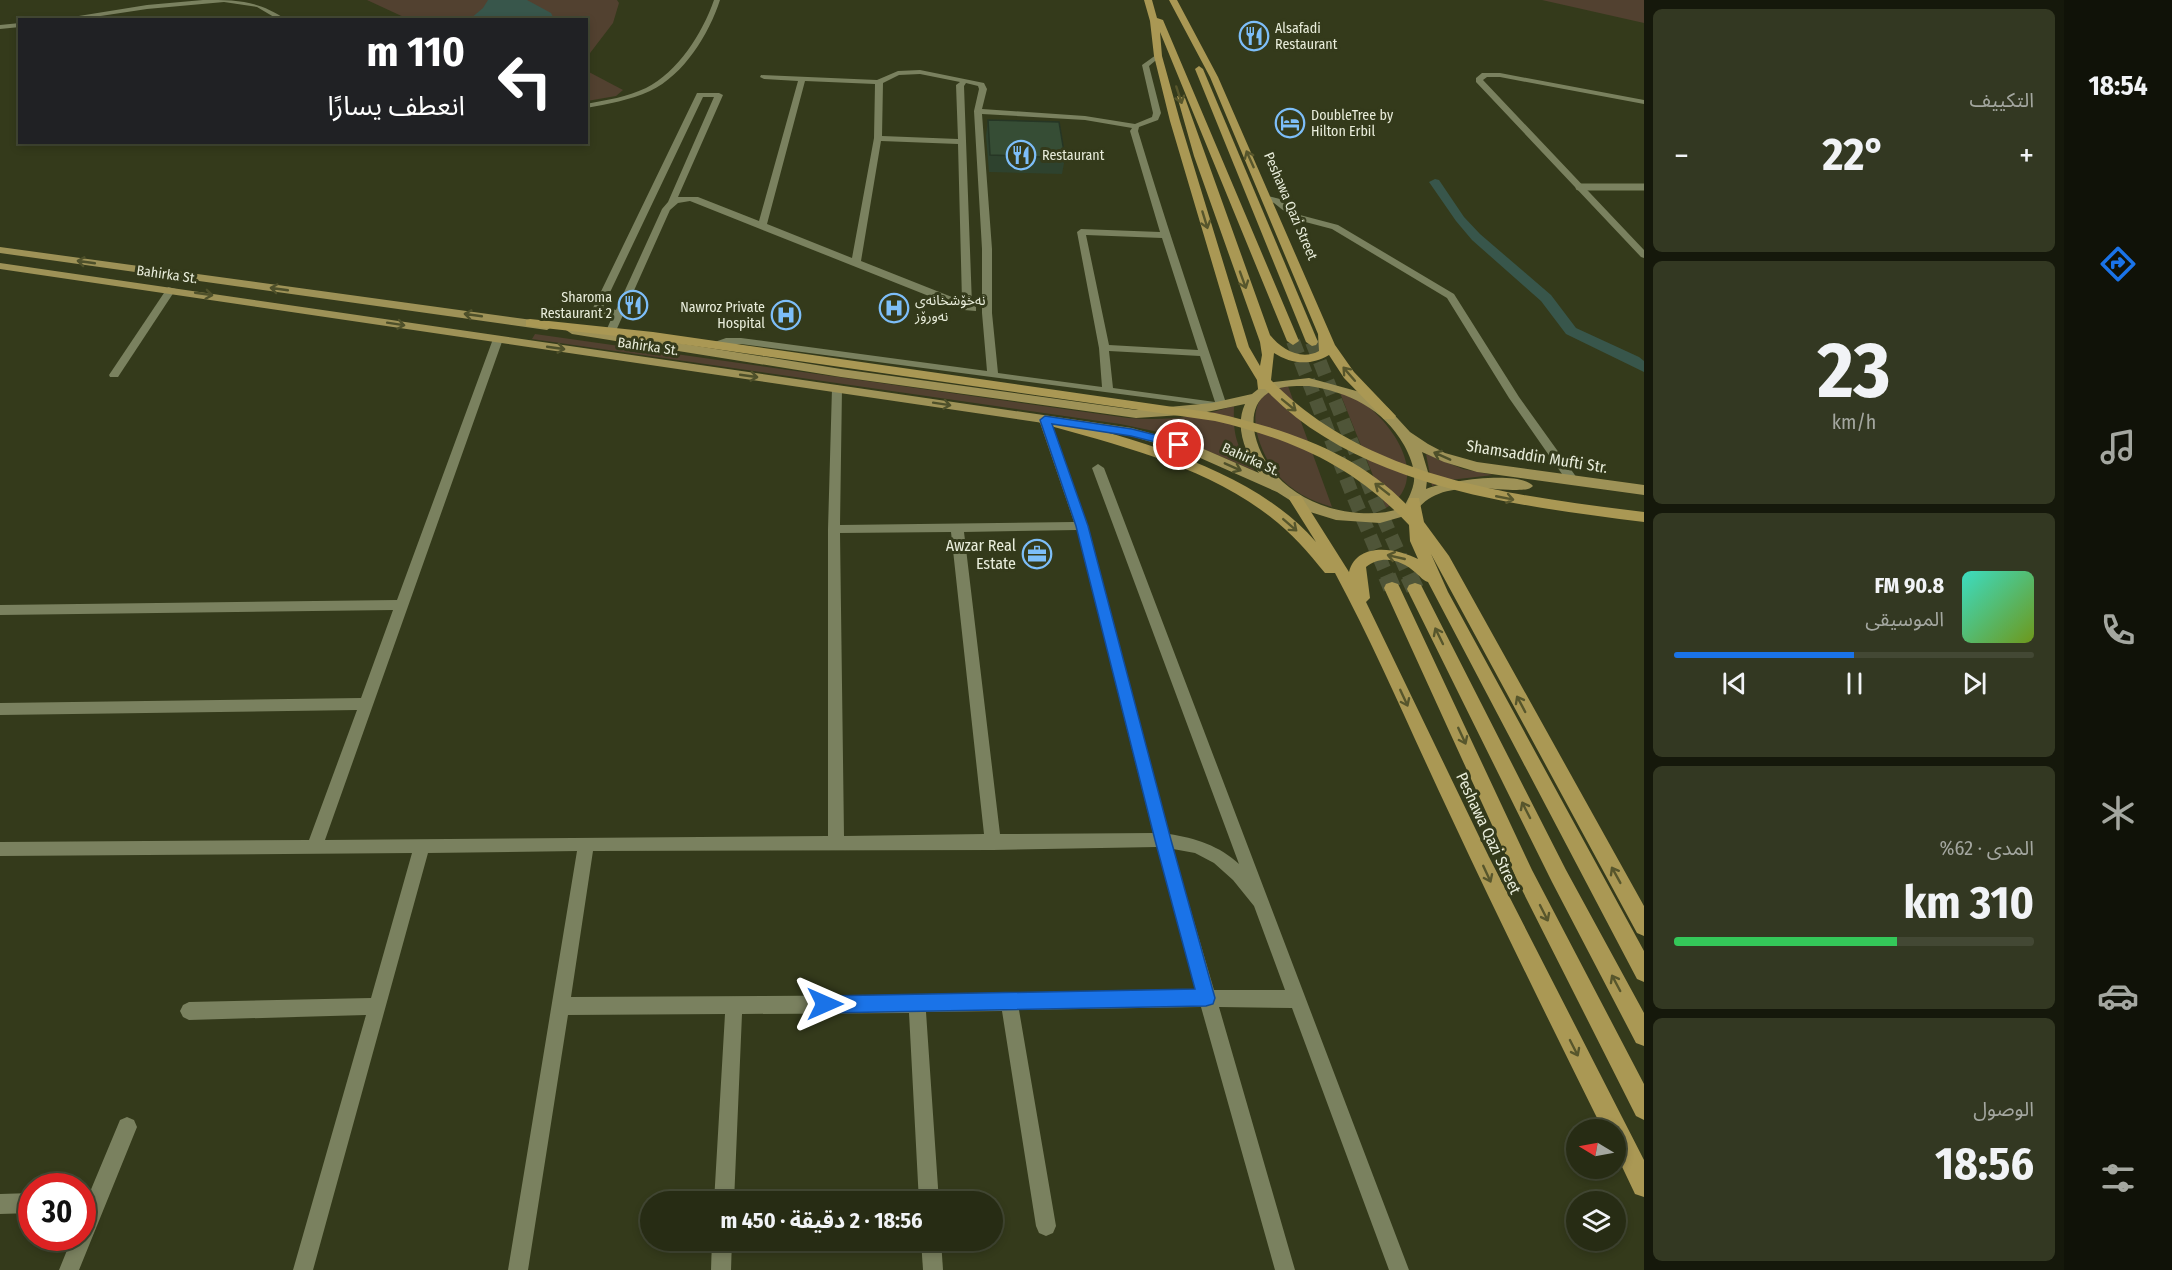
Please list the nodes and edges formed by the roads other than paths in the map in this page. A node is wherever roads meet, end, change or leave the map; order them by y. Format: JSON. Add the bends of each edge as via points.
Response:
{"nodes":[{"id":1,"x":717,"y":0,"type":"edge"},
{"id":2,"x":1148,"y":0,"type":"edge"},
{"id":3,"x":1173,"y":0,"type":"edge"},
{"id":4,"x":70,"y":18,"type":"edge"},
{"id":5,"x":281,"y":18,"type":"edge"},
{"id":6,"x":1154,"y":21,"type":"junction"},
{"id":7,"x":18,"y":25,"type":"edge"},
{"id":8,"x":0,"y":27,"type":"edge"},
{"id":9,"x":1158,"y":56,"type":"junction"},
{"id":10,"x":764,"y":77,"type":"dead end"},
{"id":11,"x":802,"y":78,"type":"junction"},
{"id":12,"x":965,"y":81,"type":"junction"},
{"id":13,"x":879,"y":82,"type":"junction"},
{"id":14,"x":1644,"y":102,"type":"edge"},
{"id":15,"x":588,"y":106,"type":"edge"},
{"id":16,"x":978,"y":111,"type":"junction"},
{"id":17,"x":1136,"y":126,"type":"junction"},
{"id":18,"x":878,"y":138,"type":"junction"},
{"id":19,"x":962,"y":142,"type":"junction"},
{"id":20,"x":1579,"y":187,"type":"junction"},
{"id":21,"x":1644,"y":187,"type":"edge"},
{"id":22,"x":1267,"y":197,"type":"junction"},
{"id":23,"x":672,"y":202,"type":"junction"},
{"id":24,"x":762,"y":226,"type":"junction"},
{"id":25,"x":1167,"y":236,"type":"junction"},
{"id":26,"x":0,"y":250,"type":"edge"},
{"id":27,"x":1644,"y":255,"type":"edge"},
{"id":28,"x":856,"y":264,"type":"junction"},
{"id":29,"x":0,"y":266,"type":"edge"},
{"id":30,"x":171,"y":289,"type":"junction"},
{"id":31,"x":967,"y":308,"type":"junction"},
{"id":32,"x":619,"y":313,"type":"junction"},
{"id":33,"x":987,"y":313,"type":"junction"},
{"id":34,"x":531,"y":323,"type":"junction"},
{"id":35,"x":611,"y":331,"type":"junction"},
{"id":36,"x":1324,"y":332,"type":"junction"},
{"id":37,"x":1264,"y":335,"type":"junction"},
{"id":38,"x":498,"y":339,"type":"junction"},
{"id":39,"x":1293,"y":341,"type":"tunnel mouth"},
{"id":40,"x":1312,"y":342,"type":"tunnel mouth"},
{"id":41,"x":716,"y":345,"type":"junction"},
{"id":42,"x":1104,"y":348,"type":"junction"},
{"id":43,"x":1206,"y":353,"type":"junction"},
{"id":44,"x":993,"y":374,"type":"junction"},
{"id":45,"x":114,"y":375,"type":"dead end"},
{"id":46,"x":837,"y":388,"type":"junction"},
{"id":47,"x":1108,"y":389,"type":"junction"},
{"id":48,"x":1259,"y":394,"type":"junction"},
{"id":49,"x":1222,"y":406,"type":"junction"},
{"id":50,"x":1389,"y":416,"type":"junction"},
{"id":51,"x":1045,"y":420,"type":"junction"},
{"id":52,"x":1399,"y":428,"type":"junction"},
{"id":53,"x":1098,"y":468,"type":"dead end"},
{"id":54,"x":1573,"y":481,"type":"junction"},
{"id":55,"x":1644,"y":490,"type":"edge"},
{"id":56,"x":1289,"y":494,"type":"junction"},
{"id":57,"x":1644,"y":500,"type":"edge"},
{"id":58,"x":1414,"y":501,"type":"junction"},
{"id":59,"x":1644,"y":517,"type":"edge"},
{"id":60,"x":1082,"y":526,"type":"junction"},
{"id":61,"x":957,"y":527,"type":"junction"},
{"id":62,"x":834,"y":529,"type":"junction"},
{"id":63,"x":1392,"y":588,"type":"tunnel mouth"},
{"id":64,"x":1415,"y":589,"type":"tunnel mouth"},
{"id":65,"x":1440,"y":592,"type":"junction"},
{"id":66,"x":402,"y":604,"type":"junction"},
{"id":67,"x":0,"y":610,"type":"edge"},
{"id":68,"x":1371,"y":628,"type":"junction"},
{"id":69,"x":1387,"y":663,"type":"junction"},
{"id":70,"x":365,"y":704,"type":"junction"},
{"id":71,"x":0,"y":709,"type":"edge"},
{"id":72,"x":1163,"y":840,"type":"junction"},
{"id":73,"x":993,"y":843,"type":"junction"},
{"id":74,"x":836,"y":844,"type":"junction"},
{"id":75,"x":422,"y":846,"type":"junction"},
{"id":76,"x":586,"y":846,"type":"junction"},
{"id":77,"x":315,"y":847,"type":"junction"},
{"id":78,"x":0,"y":849,"type":"edge"},
{"id":79,"x":1260,"y":901,"type":"junction"},
{"id":80,"x":1644,"y":926,"type":"edge"},
{"id":81,"x":1644,"y":972,"type":"edge"},
{"id":82,"x":1206,"y":998,"type":"junction"},
{"id":83,"x":1297,"y":999,"type":"junction"},
{"id":84,"x":1010,"y":1002,"type":"junction"},
{"id":85,"x":917,"y":1004,"type":"junction"},
{"id":86,"x":734,"y":1005,"type":"junction"},
{"id":87,"x":378,"y":1006,"type":"junction"},
{"id":88,"x":561,"y":1006,"type":"junction"},
{"id":89,"x":189,"y":1011,"type":"dead end"},
{"id":90,"x":1644,"y":1035,"type":"edge"},
{"id":91,"x":1644,"y":1108,"type":"edge"},
{"id":92,"x":127,"y":1127,"type":"dead end"},
{"id":93,"x":1644,"y":1185,"type":"edge"},
{"id":94,"x":96,"y":1190,"type":"edge"},
{"id":95,"x":725,"y":1191,"type":"edge"},
{"id":96,"x":928,"y":1191,"type":"edge"},
{"id":97,"x":18,"y":1203,"type":"edge"},
{"id":98,"x":0,"y":1204,"type":"edge"},
{"id":99,"x":1046,"y":1226,"type":"dead end"},
{"id":100,"x":76,"y":1251,"type":"edge"},
{"id":101,"x":722,"y":1251,"type":"edge"},
{"id":102,"x":932,"y":1251,"type":"edge"},
{"id":103,"x":69,"y":1270,"type":"edge"},
{"id":104,"x":303,"y":1270,"type":"edge"},
{"id":105,"x":518,"y":1270,"type":"edge"},
{"id":106,"x":721,"y":1270,"type":"edge"},
{"id":107,"x":933,"y":1270,"type":"edge"},
{"id":108,"x":1285,"y":1270,"type":"edge"},
{"id":109,"x":1399,"y":1270,"type":"edge"}],
"edges":[{"from":1,"to":15,"type":"street","via":[[709,22],[670,76],[631,96]]},
{"from":2,"to":6,"type":"highway","name":"Peshawa Qazi Street"},
{"from":2,"to":39,"type":"highway","name":"Peshawa Qazi Street"},
{"from":22,"to":3,"type":"highway","name":"Peshawa Qazi Street","one_way":true,"via":[[1214,77]]},
{"from":3,"to":40,"type":"highway","name":"Peshawa Qazi Street"},
{"from":4,"to":5,"type":"street","via":[[224,0],[259,5]]},
{"from":6,"to":9,"type":"highway"},
{"from":6,"to":37,"type":"highway","name":"Peshawa Qazi Street","one_way":true},
{"from":7,"to":8,"type":"street"},
{"from":9,"to":17,"type":"street","via":[[1145,65],[1157,113],[1150,122]]},
{"from":9,"to":59,"type":"highway","one_way":true,"via":[[1235,323],[1247,356],[1274,391],[1313,422],[1363,451],[1422,475],[1479,492],[1541,504]]},
{"from":10,"to":11,"type":"street"},
{"from":11,"to":13,"type":"street"},
{"from":11,"to":24,"type":"street"},
{"from":12,"to":13,"type":"street","via":[[899,72],[886,75]]},
{"from":12,"to":16,"type":"street","via":[[983,89]]},
{"from":12,"to":19,"type":"street","via":[[960,85]]},
{"from":13,"to":18,"type":"street"},
{"from":14,"to":20,"type":"street","via":[[1500,75],[1485,75],[1479,80]]},
{"from":16,"to":17,"type":"street","via":[[1085,118]]},
{"from":16,"to":33,"type":"street"},
{"from":17,"to":25,"type":"street","via":[[1134,131]]},
{"from":18,"to":19,"type":"street"},
{"from":18,"to":28,"type":"street"},
{"from":19,"to":31,"type":"street"},
{"from":20,"to":21,"type":"street"},
{"from":20,"to":27,"type":"street"},
{"from":22,"to":36,"type":"highway","name":"Peshawa Qazi Street"},
{"from":22,"to":54,"type":"street","via":[[1297,217],[1335,227],[1451,296],[1514,398]]},
{"from":23,"to":24,"type":"street","via":[[694,199]]},
{"from":23,"to":32,"type":"street"},
{"from":23,"to":32,"type":"street","via":[[719,95],[700,95],[598,308]]},
{"from":24,"to":28,"type":"street"},
{"from":25,"to":42,"type":"street","via":[[1081,232]]},
{"from":25,"to":43,"type":"street"},
{"from":34,"to":26,"type":"main road","name":"Bahirka St.","one_way":true},
{"from":28,"to":31,"type":"street"},
{"from":29,"to":30,"type":"main road","name":"Bahirka St."},
{"from":30,"to":38,"type":"main road","name":"Bahirka St.","one_way":true},
{"from":30,"to":45,"type":"street"},
{"from":31,"to":33,"type":"street"},
{"from":32,"to":35,"type":"street"},
{"from":33,"to":44,"type":"street"},
{"from":34,"to":35,"type":"highway"},
{"from":34,"to":49,"type":"main road","name":"Bahirka St.","via":[[841,373],[1136,414],[1169,414]]},
{"from":35,"to":41,"type":"highway"},
{"from":36,"to":37,"type":"highway","via":[[1325,352],[1305,358],[1277,351]]},
{"from":50,"to":36,"type":"highway","name":"Peshawa Qazi Street","one_way":true,"via":[[1349,375]]},
{"from":37,"to":48,"type":"highway","name":"Peshawa Qazi Street","via":[[1268,355]]},
{"from":38,"to":46,"type":"main road","name":"Bahirka St.","one_way":true},
{"from":38,"to":66,"type":"street"},
{"from":41,"to":44,"type":"street","via":[[741,340]]},
{"from":80,"to":41,"type":"highway","one_way":true,"via":[[1452,574],[1418,522],[1377,485],[1340,461],[1266,430],[1215,417]]},
{"from":42,"to":43,"type":"street"},
{"from":42,"to":47,"type":"street"},
{"from":43,"to":49,"type":"street"},
{"from":44,"to":47,"type":"street"},
{"from":46,"to":51,"type":"main road","name":"Bahirka St.","one_way":true},
{"from":46,"to":62,"type":"street"},
{"from":47,"to":49,"type":"street"},
{"from":48,"to":49,"type":"main road","name":"Bahirka St."},
{"from":48,"to":50,"type":"main road","name":"Peshawa Qazi Street","via":[[1287,383],[1328,385],[1366,399]]},
{"from":48,"to":56,"type":"main road","name":"Peshawa Qazi Street","via":[[1247,425],[1251,444],[1262,467]]},
{"from":50,"to":52,"type":"main road","name":"Peshawa Qazi Street"},
{"from":51,"to":56,"type":"main road","name":"Bahirka St.","one_way":true,"via":[[1163,440],[1194,450]]},
{"from":51,"to":60,"type":"street"},
{"from":51,"to":69,"type":"highway","one_way":true,"via":[[1192,466],[1271,509],[1303,536],[1327,564]]},
{"from":54,"to":52,"type":"main road","name":"Shamsaddin Mufti Str.","one_way":true,"via":[[1456,462],[1414,441]]},
{"from":52,"to":58,"type":"main road","name":"Peshawa Qazi Street","via":[[1420,466],[1421,480]]},
{"from":53,"to":79,"type":"street"},
{"from":54,"to":55,"type":"main road","name":"Shamsaddin Mufti Str."},
{"from":56,"to":58,"type":"main road","name":"Peshawa Qazi Street","via":[[1326,513],[1369,518],[1402,514],[1410,510]]},
{"from":56,"to":68,"type":"highway","name":"Peshawa Qazi Street","via":[[1335,558]]},
{"from":57,"to":58,"type":"main road","name":"Shamsaddin Mufti Str.","via":[[1471,482],[1439,489]]},
{"from":58,"to":65,"type":"highway","name":"Peshawa Qazi Street","via":[[1418,542]]},
{"from":60,"to":61,"type":"street"},
{"from":60,"to":72,"type":"street"},
{"from":61,"to":62,"type":"street"},
{"from":61,"to":73,"type":"street"},
{"from":62,"to":74,"type":"street"},
{"from":63,"to":91,"type":"highway","name":"Peshawa Qazi Street","one_way":true,"via":[[1525,876]]},
{"from":90,"to":64,"type":"highway","one_way":true},
{"from":65,"to":68,"type":"highway","one_way":true,"via":[[1407,559],[1384,554],[1365,558],[1357,571]]},
{"from":65,"to":81,"type":"highway","name":"Peshawa Qazi Street"},
{"from":66,"to":67,"type":"street"},
{"from":66,"to":70,"type":"street"},
{"from":68,"to":69,"type":"highway","name":"Peshawa Qazi Street"},
{"from":69,"to":93,"type":"highway","name":"Peshawa Qazi Street","one_way":true,"via":[[1502,906]]},
{"from":70,"to":71,"type":"street"},
{"from":70,"to":77,"type":"street"},
{"from":72,"to":73,"type":"street"},
{"from":72,"to":79,"type":"street","via":[[1193,844],[1216,854],[1236,870]]},
{"from":72,"to":82,"type":"street"},
{"from":73,"to":74,"type":"street"},
{"from":74,"to":76,"type":"street"},
{"from":75,"to":76,"type":"street"},
{"from":75,"to":77,"type":"street"},
{"from":75,"to":87,"type":"street"},
{"from":76,"to":88,"type":"street"},
{"from":77,"to":78,"type":"street"},
{"from":79,"to":83,"type":"street"},
{"from":82,"to":83,"type":"street"},
{"from":82,"to":84,"type":"street"},
{"from":82,"to":108,"type":"street"},
{"from":83,"to":109,"type":"street"},
{"from":84,"to":85,"type":"street"},
{"from":84,"to":99,"type":"street"},
{"from":85,"to":86,"type":"street"},
{"from":85,"to":96,"type":"street"},
{"from":86,"to":88,"type":"street"},
{"from":86,"to":95,"type":"street"},
{"from":87,"to":89,"type":"street"},
{"from":87,"to":104,"type":"street"},
{"from":88,"to":105,"type":"street"},
{"from":92,"to":94,"type":"street"},
{"from":97,"to":98,"type":"street"},
{"from":100,"to":103,"type":"street"},
{"from":101,"to":106,"type":"street"},
{"from":102,"to":107,"type":"street"}]}
